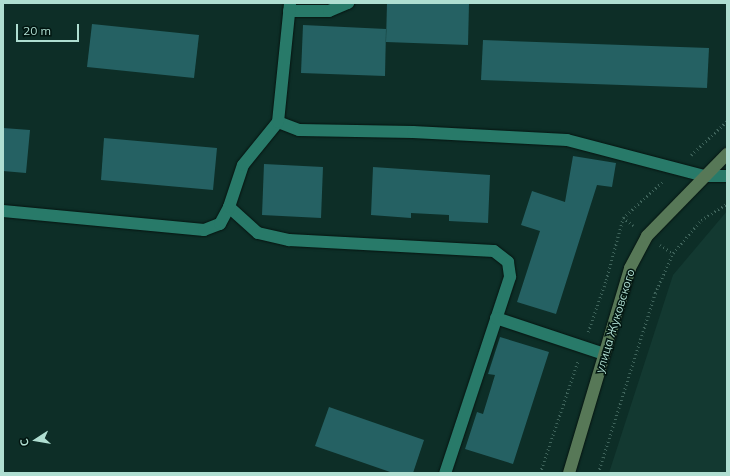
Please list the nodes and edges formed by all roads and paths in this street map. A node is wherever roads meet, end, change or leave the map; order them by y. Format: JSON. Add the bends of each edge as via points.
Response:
{"nodes":[{"id":1,"x":348,"y":3,"type":"edge"},
{"id":2,"x":289,"y":7,"type":"edge"},
{"id":3,"x":278,"y":122,"type":"junction"},
{"id":4,"x":727,"y":154,"type":"edge"},
{"id":5,"x":704,"y":176,"type":"junction"},
{"id":6,"x":727,"y":176,"type":"edge"},
{"id":7,"x":727,"y":204,"type":"edge"},
{"id":8,"x":229,"y":207,"type":"junction"},
{"id":9,"x":3,"y":212,"type":"edge"},
{"id":10,"x":496,"y":318,"type":"junction"},
{"id":11,"x":604,"y":354,"type":"junction"},
{"id":12,"x":445,"y":473,"type":"edge"},
{"id":13,"x":569,"y":473,"type":"edge"},
{"id":14,"x":598,"y":473,"type":"edge"}],
"edges":[{"from":1,"to":2,"type":"street","via":[[329,11]]},
{"from":2,"to":3,"type":"street"},
{"from":3,"to":5,"type":"street","via":[[299,130],[413,132],[567,140]]},
{"from":3,"to":8,"type":"street","via":[[243,164]]},
{"from":4,"to":5,"type":"street","name":"улица Жуковского"},
{"from":5,"to":6,"type":"street"},
{"from":5,"to":11,"type":"street","name":"улица Жуковского","via":[[647,236],[630,268]]},
{"from":7,"to":14,"type":"path","via":[[701,220],[673,252],[655,293]]},
{"from":8,"to":9,"type":"street","via":[[220,224],[204,230]]},
{"from":8,"to":10,"type":"street","via":[[258,233],[290,240],[494,251],[508,262],[510,277]]},
{"from":10,"to":11,"type":"street"},
{"from":10,"to":12,"type":"street"},
{"from":11,"to":13,"type":"street","name":"улица Жуковского"}]}
